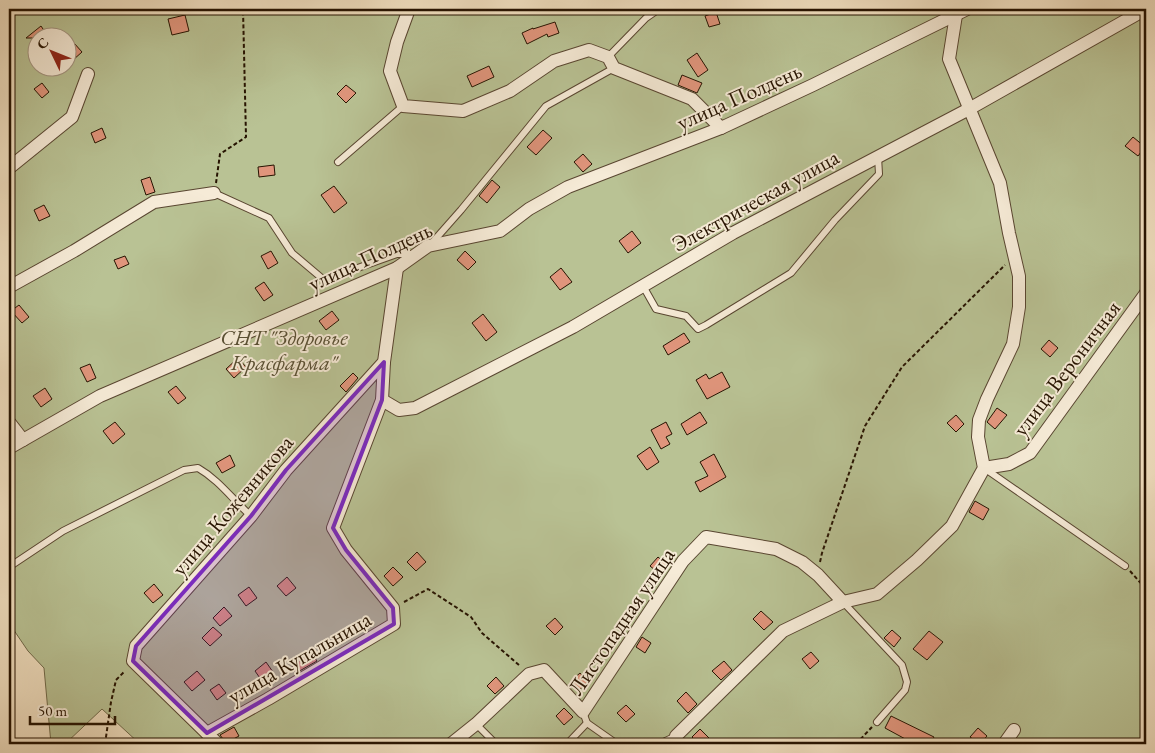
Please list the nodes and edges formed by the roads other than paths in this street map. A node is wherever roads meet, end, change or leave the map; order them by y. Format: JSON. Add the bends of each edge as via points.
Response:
{"nodes":[{"id":1,"x":409,"y":9,"type":"edge"},
{"id":2,"x":659,"y":9,"type":"edge"},
{"id":3,"x":1146,"y":9,"type":"edge"},
{"id":4,"x":962,"y":12,"type":"edge"},
{"id":5,"x":611,"y":63,"type":"junction"},
{"id":6,"x":88,"y":74,"type":"dead end"},
{"id":7,"x":403,"y":106,"type":"junction"},
{"id":8,"x":970,"y":109,"type":"junction"},
{"id":9,"x":721,"y":128,"type":"junction"},
{"id":10,"x":878,"y":156,"type":"junction"},
{"id":11,"x":338,"y":162,"type":"dead end"},
{"id":12,"x":9,"y":168,"type":"edge"},
{"id":13,"x":214,"y":193,"type":"joint"},
{"id":14,"x":428,"y":246,"type":"junction"},
{"id":15,"x":417,"y":254,"type":"junction"},
{"id":16,"x":397,"y":268,"type":"junction"},
{"id":17,"x":9,"y":286,"type":"edge"},
{"id":18,"x":643,"y":286,"type":"junction"},
{"id":19,"x":1146,"y":293,"type":"edge"},
{"id":20,"x":384,"y":362,"type":"junction"},
{"id":21,"x":382,"y":400,"type":"junction"},
{"id":22,"x":9,"y":422,"type":"edge"},
{"id":23,"x":23,"y":440,"type":"junction"},
{"id":24,"x":9,"y":448,"type":"edge"},
{"id":25,"x":984,"y":468,"type":"junction"},
{"id":26,"x":251,"y":516,"type":"junction"},
{"id":27,"x":1125,"y":566,"type":"road end"},
{"id":28,"x":9,"y":567,"type":"edge"},
{"id":29,"x":843,"y":602,"type":"junction"},
{"id":30,"x":585,"y":718,"type":"junction"},
{"id":31,"x":877,"y":722,"type":"road end"},
{"id":32,"x":476,"y":724,"type":"junction"},
{"id":33,"x":1014,"y":730,"type":"dead end"},
{"id":34,"x":207,"y":733,"type":"junction"},
{"id":35,"x":675,"y":740,"type":"edge"},
{"id":36,"x":218,"y":744,"type":"edge"},
{"id":37,"x":451,"y":744,"type":"edge"},
{"id":38,"x":496,"y":744,"type":"edge"},
{"id":39,"x":567,"y":744,"type":"edge"},
{"id":40,"x":617,"y":744,"type":"edge"},
{"id":41,"x":659,"y":744,"type":"edge"},
{"id":42,"x":1004,"y":744,"type":"edge"}],
"edges":[{"from":1,"to":7,"type":"street","via":[[396,42],[390,71]]},
{"from":2,"to":5,"type":"lane","via":[[646,18]]},
{"from":3,"to":8,"type":"street","name":"Электрическая улица"},
{"from":4,"to":8,"type":"street","via":[[949,59]]},
{"from":4,"to":9,"type":"street","name":"улица Полдень"},
{"from":5,"to":7,"type":"street","via":[[589,50],[554,61],[510,91],[464,111]]},
{"from":5,"to":9,"type":"street","via":[[692,99]]},
{"from":5,"to":14,"type":"lane","via":[[546,106]]},
{"from":6,"to":12,"type":"street","via":[[72,117]]},
{"from":7,"to":11,"type":"lane"},
{"from":8,"to":10,"type":"street","name":"Электрическая улица"},
{"from":8,"to":25,"type":"street","via":[[1000,183],[1019,276],[1019,307],[1013,344],[979,420],[978,437]]},
{"from":9,"to":14,"type":"street","name":"улица Полдень","via":[[568,187],[529,209],[500,231]]},
{"from":10,"to":18,"type":"street","name":"Электрическая улица","via":[[741,228]]},
{"from":10,"to":18,"type":"lane","via":[[879,174],[790,273],[706,325],[698,329],[686,316],[656,309]]},
{"from":13,"to":15,"type":"lane","via":[[269,218],[292,253],[324,280],[397,254]]},
{"from":13,"to":17,"type":"street","via":[[154,202]]},
{"from":14,"to":15,"type":"street","name":"улица Полдень"},
{"from":15,"to":16,"type":"lane"},
{"from":16,"to":20,"type":"street"},
{"from":16,"to":23,"type":"street","name":"улица Полдень","via":[[100,396]]},
{"from":18,"to":21,"type":"street","name":"Электрическая улица","via":[[415,408],[399,410]]},
{"from":19,"to":25,"type":"street","name":"улица Вероничная","via":[[1030,453],[1009,464]]},
{"from":20,"to":21,"type":"street","name":"улица Купальница"},
{"from":20,"to":26,"type":"street","name":"улица Кожевникова","via":[[286,470]]},
{"from":21,"to":34,"type":"street","name":"улица Купальница","via":[[333,528],[346,550],[393,608],[394,624]]},
{"from":22,"to":23,"type":"street"},
{"from":23,"to":24,"type":"street","name":"улица Полдень"},
{"from":25,"to":27,"type":"lane"},
{"from":25,"to":29,"type":"street","via":[[952,526],[877,594]]},
{"from":26,"to":28,"type":"lane","via":[[213,477],[198,468],[184,470],[63,531]]},
{"from":26,"to":34,"type":"street","name":"улица Кожевникова","via":[[136,646],[134,661]]},
{"from":29,"to":30,"type":"street","name":"Листопадная улица","via":[[802,562],[776,549],[706,537],[683,561]]},
{"from":29,"to":31,"type":"lane","via":[[902,666],[907,682],[905,690]]},
{"from":29,"to":35,"type":"street","via":[[783,631]]},
{"from":30,"to":32,"type":"street","name":"Листопадная улица","via":[[544,670],[529,674]]},
{"from":30,"to":39,"type":"lane"},
{"from":30,"to":40,"type":"lane"},
{"from":32,"to":37,"type":"street"},
{"from":32,"to":38,"type":"lane"},
{"from":33,"to":42,"type":"street"},
{"from":34,"to":36,"type":"street"},
{"from":35,"to":41,"type":"lane"}]}
